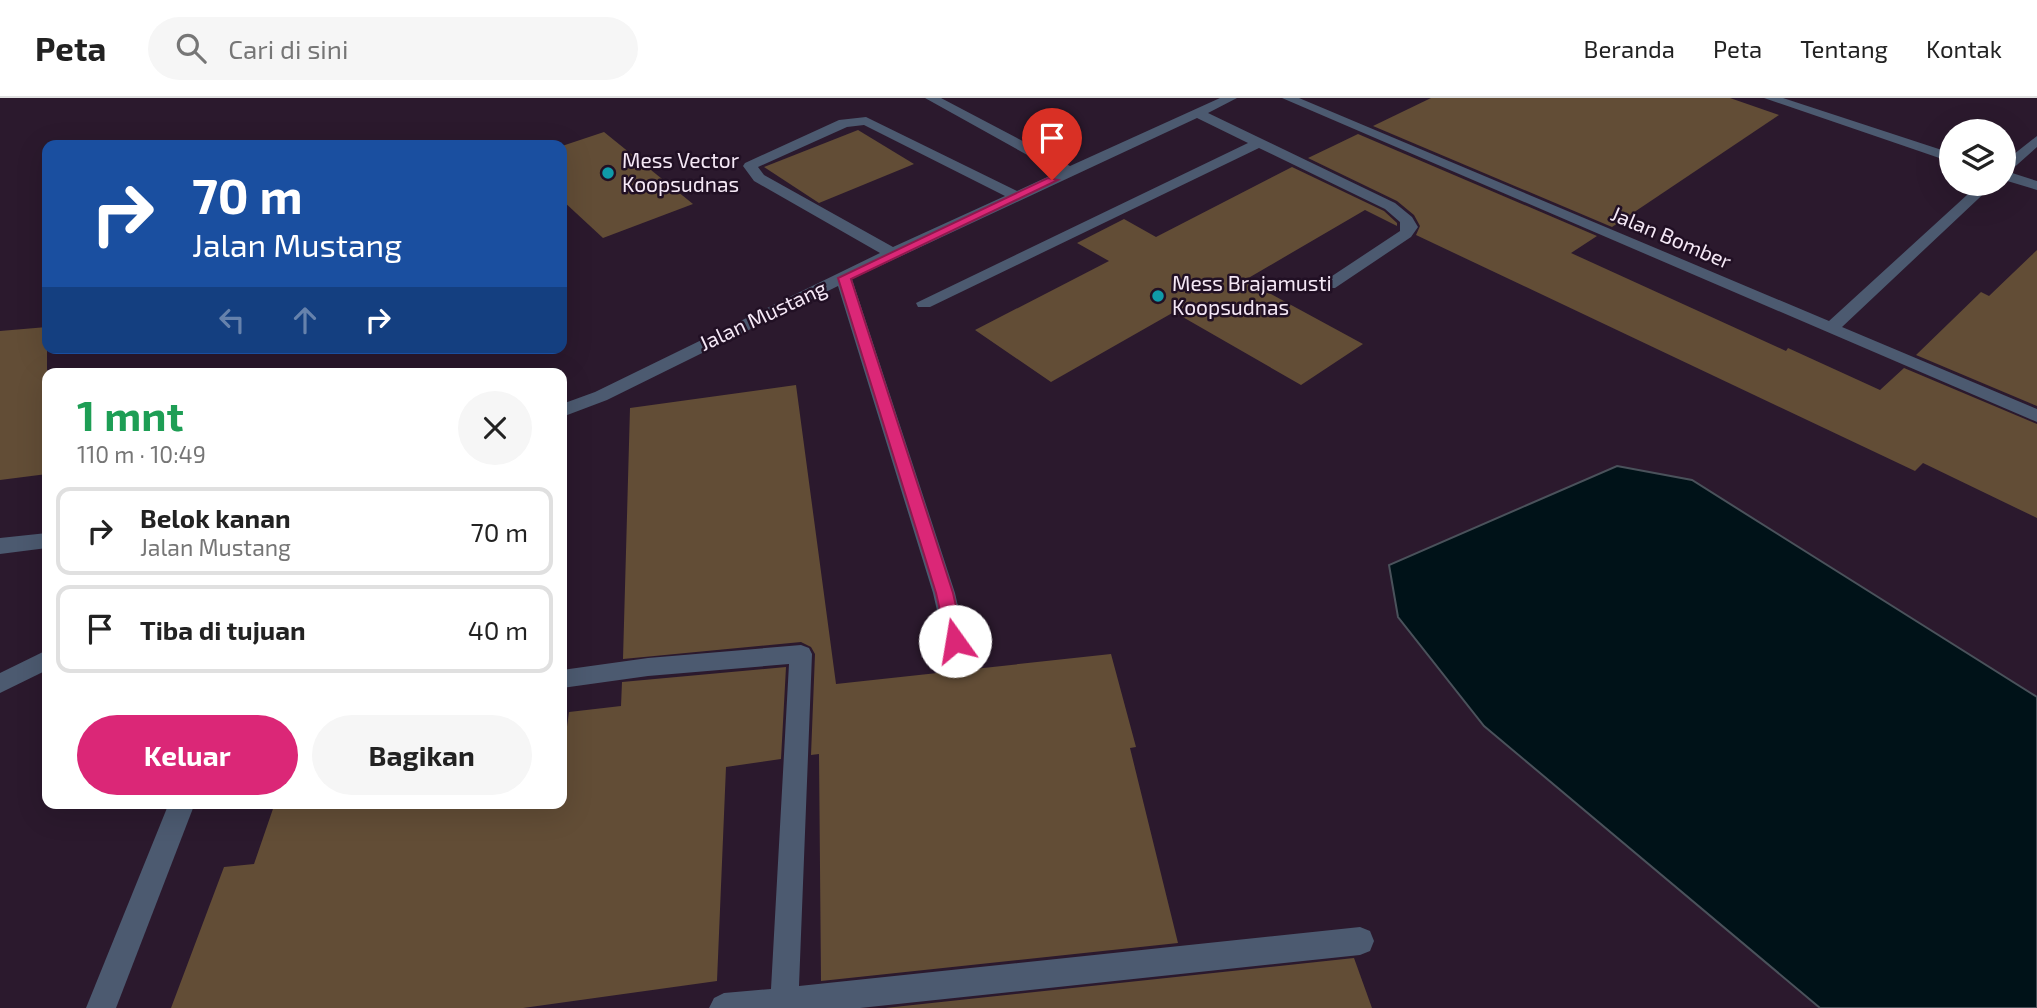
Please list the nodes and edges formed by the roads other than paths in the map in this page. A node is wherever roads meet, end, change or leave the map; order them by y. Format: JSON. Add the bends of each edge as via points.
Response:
{"nodes":[{"id":1,"x":931,"y":98,"type":"edge"},
{"id":2,"x":1231,"y":98,"type":"edge"},
{"id":3,"x":1288,"y":98,"type":"edge"},
{"id":4,"x":1770,"y":98,"type":"edge"},
{"id":5,"x":1199,"y":114,"type":"junction"},
{"id":6,"x":2037,"y":140,"type":"edge"},
{"id":7,"x":1259,"y":143,"type":"junction"},
{"id":8,"x":1939,"y":154,"type":"edge"},
{"id":9,"x":2016,"y":158,"type":"edge"},
{"id":10,"x":1070,"y":172,"type":"junction"},
{"id":11,"x":2016,"y":179,"type":"edge"},
{"id":12,"x":2037,"y":186,"type":"edge"},
{"id":13,"x":1016,"y":196,"type":"junction"},
{"id":14,"x":1974,"y":196,"type":"edge"},
{"id":15,"x":892,"y":253,"type":"junction"},
{"id":16,"x":844,"y":278,"type":"junction"},
{"id":17,"x":1329,"y":285,"type":"dead end"},
{"id":18,"x":924,"y":303,"type":"dead end"},
{"id":19,"x":1830,"y":328,"type":"junction"},
{"id":20,"x":567,"y":409,"type":"edge"},
{"id":21,"x":2037,"y":416,"type":"edge"},
{"id":22,"x":42,"y":542,"type":"edge"},
{"id":23,"x":0,"y":546,"type":"edge"},
{"id":24,"x":955,"y":641,"type":"dead end"},
{"id":25,"x":42,"y":662,"type":"edge"},
{"id":26,"x":567,"y":678,"type":"edge"},
{"id":27,"x":0,"y":684,"type":"edge"},
{"id":28,"x":180,"y":809,"type":"edge"},
{"id":29,"x":1360,"y":941,"type":"dead end"},
{"id":30,"x":784,"y":1004,"type":"edge"},
{"id":31,"x":101,"y":1008,"type":"edge"},
{"id":32,"x":724,"y":1008,"type":"edge"}],
"edges":[{"from":1,"to":10,"type":"lane"},
{"from":2,"to":5,"type":"lane","name":"Jalan Mustang"},
{"from":3,"to":19,"type":"lane","name":"Jalan Bomber"},
{"from":4,"to":8,"type":"lane"},
{"from":5,"to":7,"type":"lane"},
{"from":5,"to":10,"type":"lane","name":"Jalan Mustang"},
{"from":6,"to":9,"type":"lane"},
{"from":7,"to":17,"type":"lane","via":[[1390,206],[1407,220],[1406,234]]},
{"from":7,"to":18,"type":"lane"},
{"from":10,"to":13,"type":"lane","name":"Jalan Mustang"},
{"from":11,"to":12,"type":"lane"},
{"from":13,"to":15,"type":"lane","name":"Jalan Mustang"},
{"from":13,"to":15,"type":"lane","via":[[866,121],[845,123],[750,166],[759,178]]},
{"from":14,"to":19,"type":"lane"},
{"from":15,"to":16,"type":"lane","name":"Jalan Mustang"},
{"from":16,"to":20,"type":"lane","name":"Jalan Mustang"},
{"from":16,"to":24,"type":"lane","via":[[944,593]]},
{"from":19,"to":21,"type":"lane","name":"Jalan Bomber"},
{"from":22,"to":23,"type":"lane"},
{"from":25,"to":27,"type":"lane"},
{"from":26,"to":30,"type":"lane","via":[[800,654]]},
{"from":28,"to":31,"type":"lane"},
{"from":29,"to":30,"type":"lane"},
{"from":30,"to":32,"type":"lane"}]}
